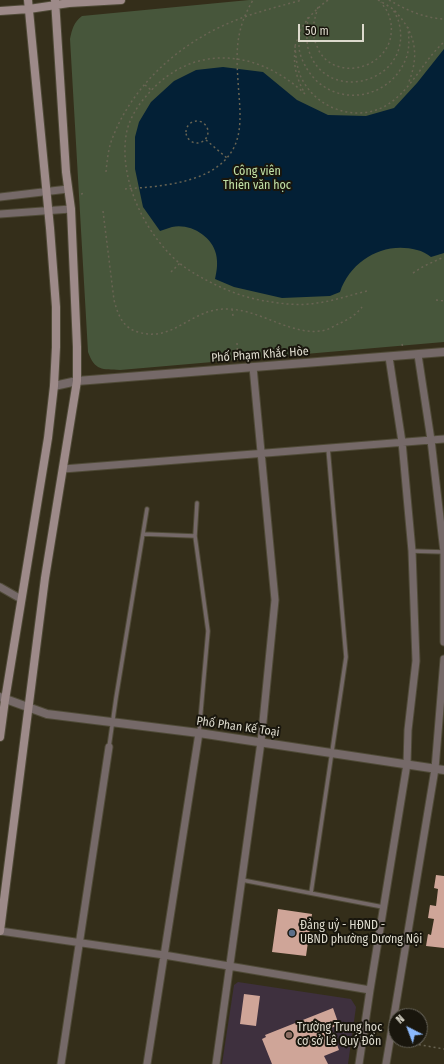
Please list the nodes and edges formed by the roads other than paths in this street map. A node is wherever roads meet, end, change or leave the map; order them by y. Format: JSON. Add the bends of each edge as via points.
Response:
{"nodes":[{"id":1,"x":28,"y":0,"type":"edge"},
{"id":2,"x":121,"y":0,"type":"edge"},
{"id":3,"x":56,"y":2,"type":"edge"},
{"id":4,"x":29,"y":10,"type":"junction"},
{"id":5,"x":0,"y":11,"type":"edge"},
{"id":6,"x":68,"y":189,"type":"junction"},
{"id":7,"x":45,"y":191,"type":"junction"},
{"id":8,"x":0,"y":197,"type":"edge"},
{"id":9,"x":70,"y":209,"type":"junction"},
{"id":10,"x":48,"y":210,"type":"junction"},
{"id":11,"x":0,"y":214,"type":"edge"},
{"id":12,"x":444,"y":352,"type":"edge"},
{"id":13,"x":418,"y":355,"type":"junction"},
{"id":14,"x":389,"y":357,"type":"junction"},
{"id":15,"x":253,"y":368,"type":"junction"},
{"id":16,"x":77,"y":381,"type":"junction"},
{"id":17,"x":54,"y":386,"type":"junction"},
{"id":18,"x":444,"y":439,"type":"edge"},
{"id":19,"x":431,"y":440,"type":"junction"},
{"id":20,"x":402,"y":442,"type":"junction"},
{"id":21,"x":328,"y":448,"type":"junction"},
{"id":22,"x":261,"y":454,"type":"junction"},
{"id":23,"x":63,"y":469,"type":"junction"},
{"id":24,"x":197,"y":503,"type":"dead end"},
{"id":25,"x":147,"y":509,"type":"dead end"},
{"id":26,"x":142,"y":534,"type":"junction"},
{"id":27,"x":195,"y":536,"type":"junction"},
{"id":28,"x":412,"y":551,"type":"junction"},
{"id":29,"x":444,"y":552,"type":"edge"},
{"id":30,"x":0,"y":587,"type":"edge"},
{"id":31,"x":21,"y":600,"type":"junction"},
{"id":32,"x":444,"y":642,"type":"edge"},
{"id":33,"x":444,"y":659,"type":"edge"},
{"id":34,"x":2,"y":698,"type":"edge"},
{"id":35,"x":29,"y":708,"type":"junction"},
{"id":36,"x":112,"y":722,"type":"junction"},
{"id":37,"x":199,"y":733,"type":"junction"},
{"id":38,"x":0,"y":737,"type":"edge"},
{"id":39,"x":261,"y":742,"type":"junction"},
{"id":40,"x":109,"y":746,"type":"joint"},
{"id":41,"x":331,"y":753,"type":"junction"},
{"id":42,"x":407,"y":764,"type":"junction"},
{"id":43,"x":435,"y":769,"type":"junction"},
{"id":44,"x":444,"y":770,"type":"edge"},
{"id":45,"x":242,"y":880,"type":"junction"},
{"id":46,"x":311,"y":893,"type":"junction"},
{"id":47,"x":384,"y":907,"type":"junction"},
{"id":48,"x":0,"y":931,"type":"edge"},
{"id":49,"x":79,"y":943,"type":"junction"},
{"id":50,"x":164,"y":955,"type":"junction"},
{"id":51,"x":230,"y":966,"type":"junction"},
{"id":52,"x":370,"y":990,"type":"junction"},
{"id":53,"x":61,"y":1064,"type":"edge"},
{"id":54,"x":147,"y":1064,"type":"edge"},
{"id":55,"x":216,"y":1064,"type":"edge"},
{"id":56,"x":359,"y":1064,"type":"edge"},
{"id":57,"x":386,"y":1064,"type":"edge"}],
"edges":[{"from":1,"to":4,"type":"main road"},
{"from":2,"to":3,"type":"main road"},
{"from":3,"to":4,"type":"main road"},
{"from":3,"to":6,"type":"main road"},
{"from":4,"to":5,"type":"main road"},
{"from":4,"to":7,"type":"main road"},
{"from":6,"to":7,"type":"street"},
{"from":6,"to":9,"type":"main road"},
{"from":7,"to":8,"type":"street"},
{"from":7,"to":10,"type":"main road"},
{"from":9,"to":10,"type":"street"},
{"from":9,"to":16,"type":"main road"},
{"from":10,"to":11,"type":"street"},
{"from":10,"to":17,"type":"main road","via":[[56,307]]},
{"from":12,"to":13,"type":"street","name":"Phố Phạm Khắc Hòe"},
{"from":13,"to":14,"type":"street","name":"Phố Phạm Khắc Hòe"},
{"from":13,"to":19,"type":"street"},
{"from":14,"to":15,"type":"street","name":"Phố Phạm Khắc Hòe"},
{"from":14,"to":20,"type":"street"},
{"from":15,"to":16,"type":"street","name":"Phố Phạm Khắc Hòe"},
{"from":15,"to":22,"type":"street"},
{"from":16,"to":17,"type":"street","name":"Phố Phạm Khắc Hòe"},
{"from":16,"to":23,"type":"main road"},
{"from":17,"to":31,"type":"main road"},
{"from":18,"to":19,"type":"street"},
{"from":19,"to":20,"type":"street"},
{"from":19,"to":29,"type":"street"},
{"from":20,"to":21,"type":"street"},
{"from":20,"to":28,"type":"street"},
{"from":21,"to":22,"type":"street"},
{"from":21,"to":41,"type":"lane","via":[[346,658]]},
{"from":22,"to":23,"type":"street"},
{"from":22,"to":39,"type":"street","via":[[275,600]]},
{"from":23,"to":35,"type":"main road","via":[[45,578]]},
{"from":24,"to":27,"type":"lane"},
{"from":25,"to":26,"type":"lane"},
{"from":26,"to":27,"type":"lane"},
{"from":26,"to":36,"type":"lane"},
{"from":27,"to":37,"type":"lane","via":[[208,631]]},
{"from":28,"to":29,"type":"lane"},
{"from":28,"to":42,"type":"street","via":[[416,661]]},
{"from":29,"to":32,"type":"street"},
{"from":30,"to":31,"type":"street"},
{"from":31,"to":34,"type":"main road"},
{"from":33,"to":43,"type":"street"},
{"from":34,"to":35,"type":"street","name":"Phố Phan Kế Toại"},
{"from":34,"to":38,"type":"main road"},
{"from":35,"to":36,"type":"street","name":"Phố Phan Kế Toại","via":[[46,714]]},
{"from":35,"to":48,"type":"main road"},
{"from":36,"to":37,"type":"street","name":"Phố Phan Kế Toại"},
{"from":36,"to":40,"type":"lane"},
{"from":37,"to":39,"type":"street","name":"Phố Phan Kế Toại"},
{"from":37,"to":50,"type":"street"},
{"from":39,"to":41,"type":"street","name":"Phố Phan Kế Toại"},
{"from":39,"to":45,"type":"street"},
{"from":40,"to":49,"type":"street"},
{"from":41,"to":42,"type":"street","name":"Phố Phan Kế Toại"},
{"from":41,"to":46,"type":"lane"},
{"from":42,"to":43,"type":"street","name":"Phố Phan Kế Toại"},
{"from":42,"to":47,"type":"street"},
{"from":43,"to":44,"type":"street","name":"Phố Phan Kế Toại"},
{"from":43,"to":57,"type":"street"},
{"from":45,"to":46,"type":"lane"},
{"from":45,"to":51,"type":"street"},
{"from":46,"to":47,"type":"lane"},
{"from":47,"to":52,"type":"street"},
{"from":48,"to":49,"type":"street"},
{"from":49,"to":50,"type":"street"},
{"from":49,"to":53,"type":"street"},
{"from":50,"to":51,"type":"street"},
{"from":50,"to":54,"type":"street"},
{"from":51,"to":52,"type":"street"},
{"from":51,"to":55,"type":"street"},
{"from":52,"to":56,"type":"street"}]}
